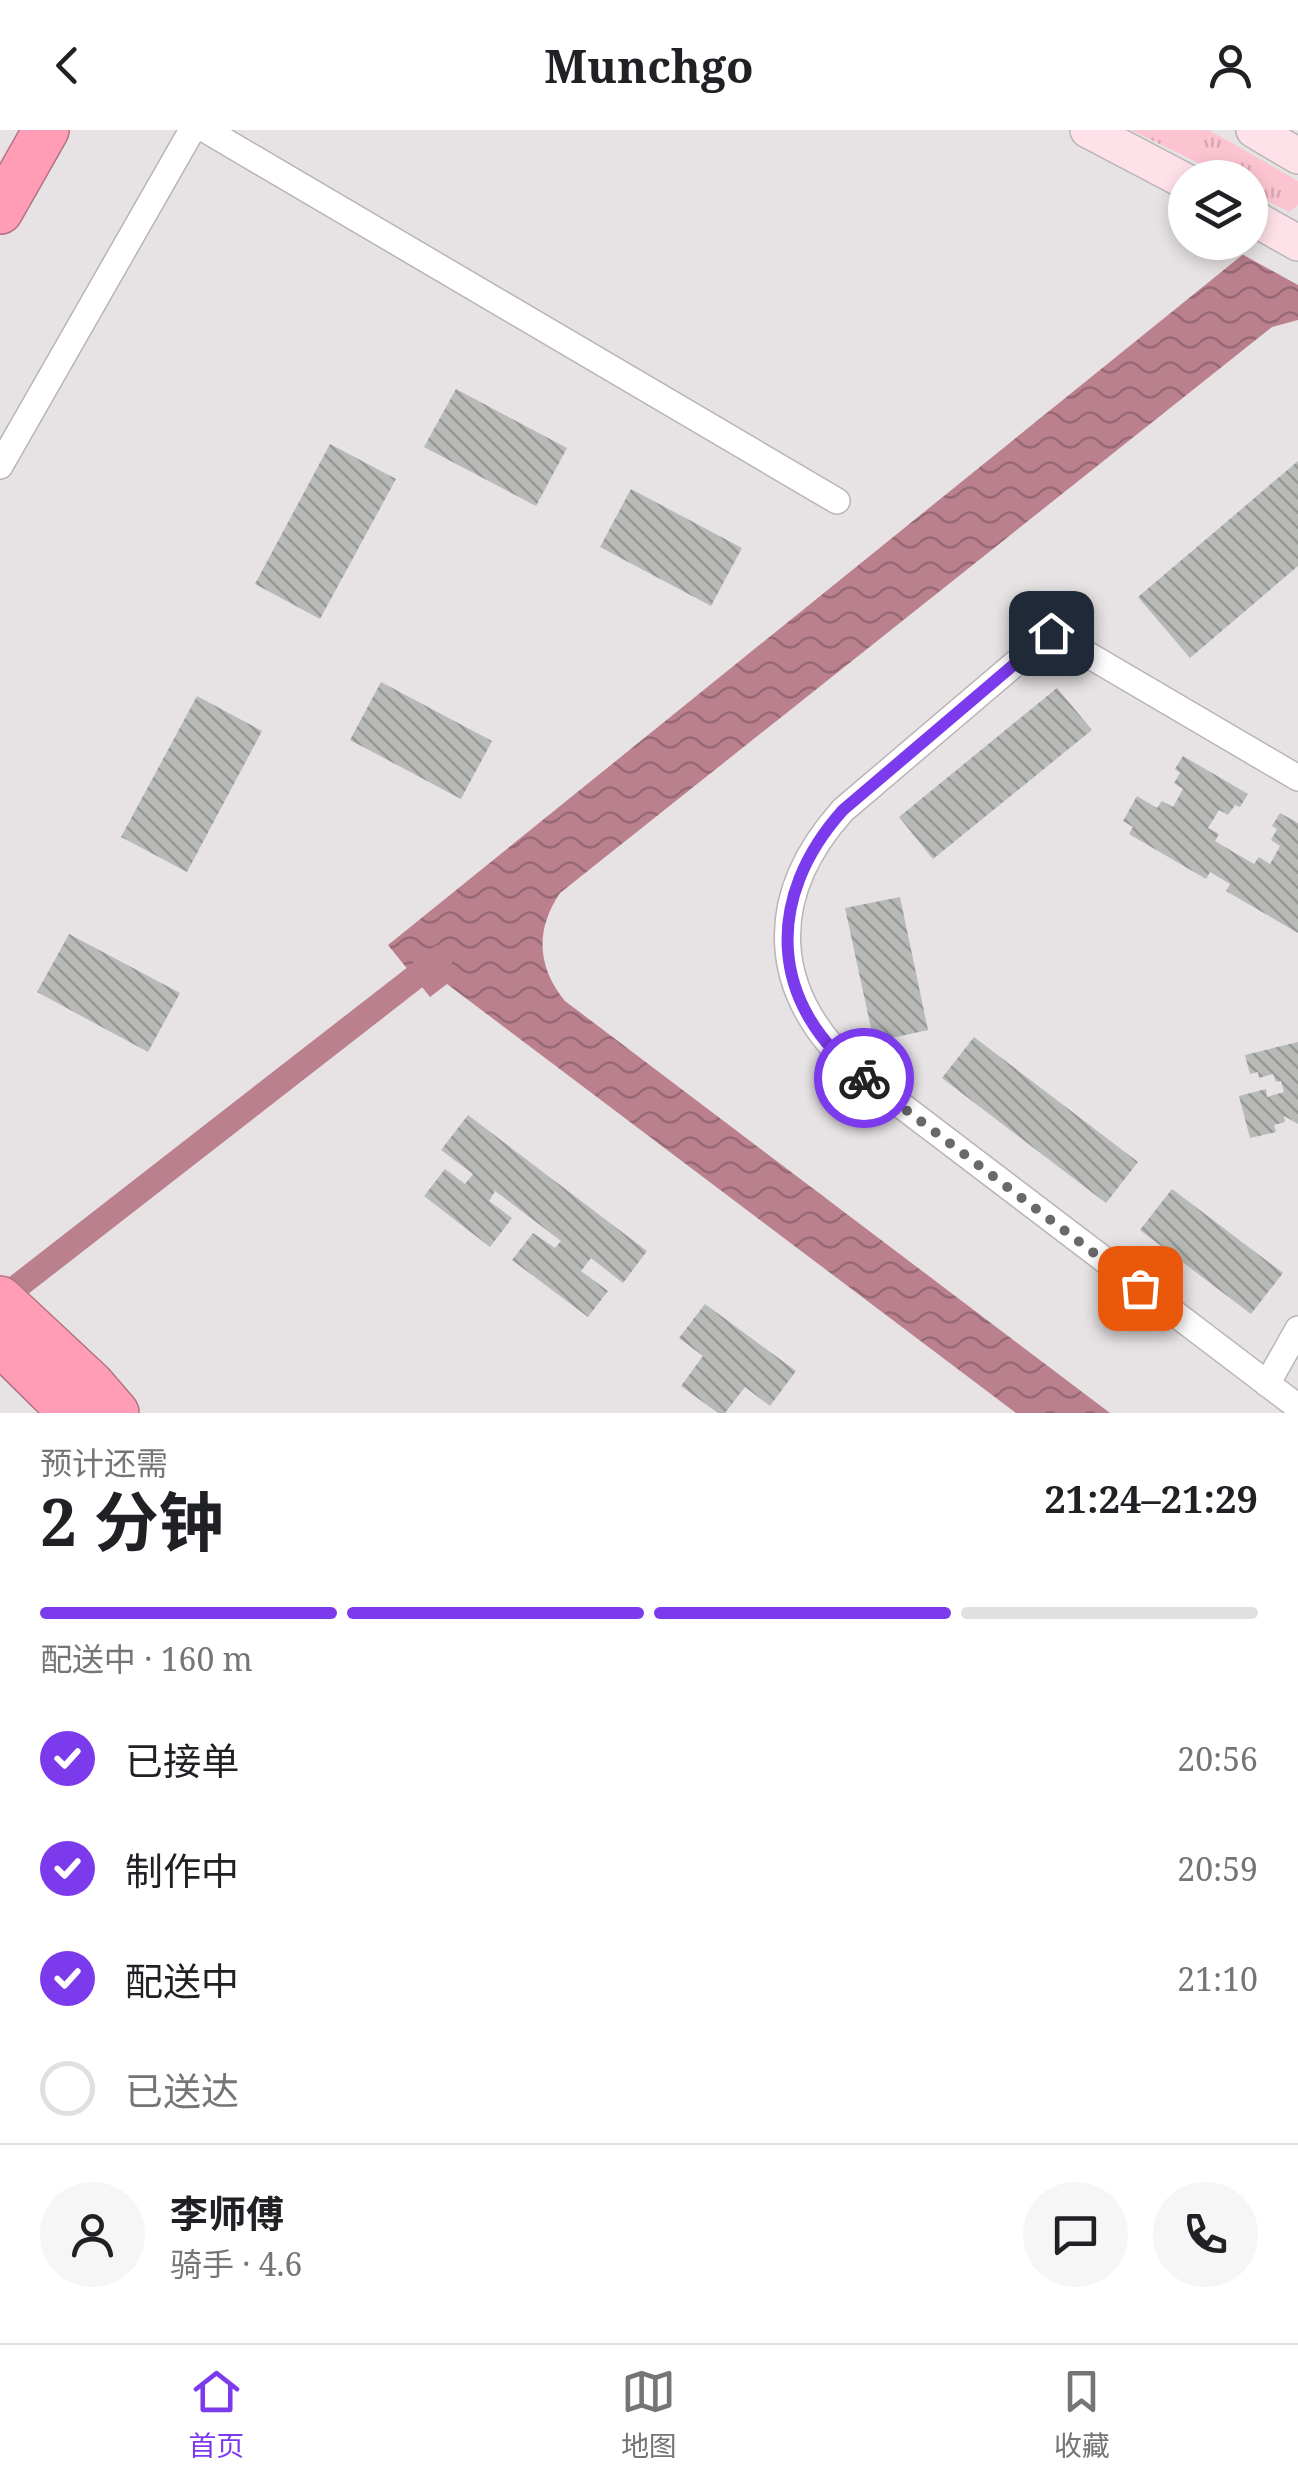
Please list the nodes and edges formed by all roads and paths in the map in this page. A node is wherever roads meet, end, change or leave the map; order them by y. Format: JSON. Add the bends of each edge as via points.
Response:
{"nodes":[{"id":1,"x":46,"y":130,"type":"edge"},
{"id":2,"x":192,"y":130,"type":"edge"},
{"id":3,"x":206,"y":130,"type":"edge"},
{"id":4,"x":1088,"y":130,"type":"edge"},
{"id":5,"x":1254,"y":130,"type":"edge"},
{"id":6,"x":1297,"y":155,"type":"edge"},
{"id":7,"x":1168,"y":172,"type":"edge"},
{"id":8,"x":0,"y":211,"type":"edge"},
{"id":9,"x":1268,"y":226,"type":"edge"},
{"id":10,"x":1298,"y":243,"type":"edge"},
{"id":11,"x":0,"y":466,"type":"edge"},
{"id":12,"x":837,"y":500,"type":"dead end"},
{"id":13,"x":1298,"y":778,"type":"edge"},
{"id":14,"x":0,"y":1298,"type":"edge"},
{"id":15,"x":1298,"y":1329,"type":"edge"},
{"id":16,"x":28,"y":1353,"type":"edge"},
{"id":17,"x":1267,"y":1384,"type":"junction"},
{"id":18,"x":1298,"y":1408,"type":"edge"},
{"id":19,"x":72,"y":1413,"type":"edge"},
{"id":20,"x":116,"y":1413,"type":"edge"}],
"edges":[{"from":1,"to":8,"type":"highway"},
{"from":2,"to":11,"type":"street"},
{"from":3,"to":12,"type":"street"},
{"from":4,"to":7,"type":"main road"},
{"from":5,"to":6,"type":"main road"},
{"from":9,"to":10,"type":"main road"},
{"from":13,"to":17,"type":"street","via":[[1051,633],[819,837],[800,870],[787,944],[807,1016],[842,1059]]},
{"from":14,"to":16,"type":"highway"},
{"from":15,"to":17,"type":"street"},
{"from":16,"to":19,"type":"highway"},
{"from":16,"to":20,"type":"highway"},
{"from":17,"to":18,"type":"street"}]}
